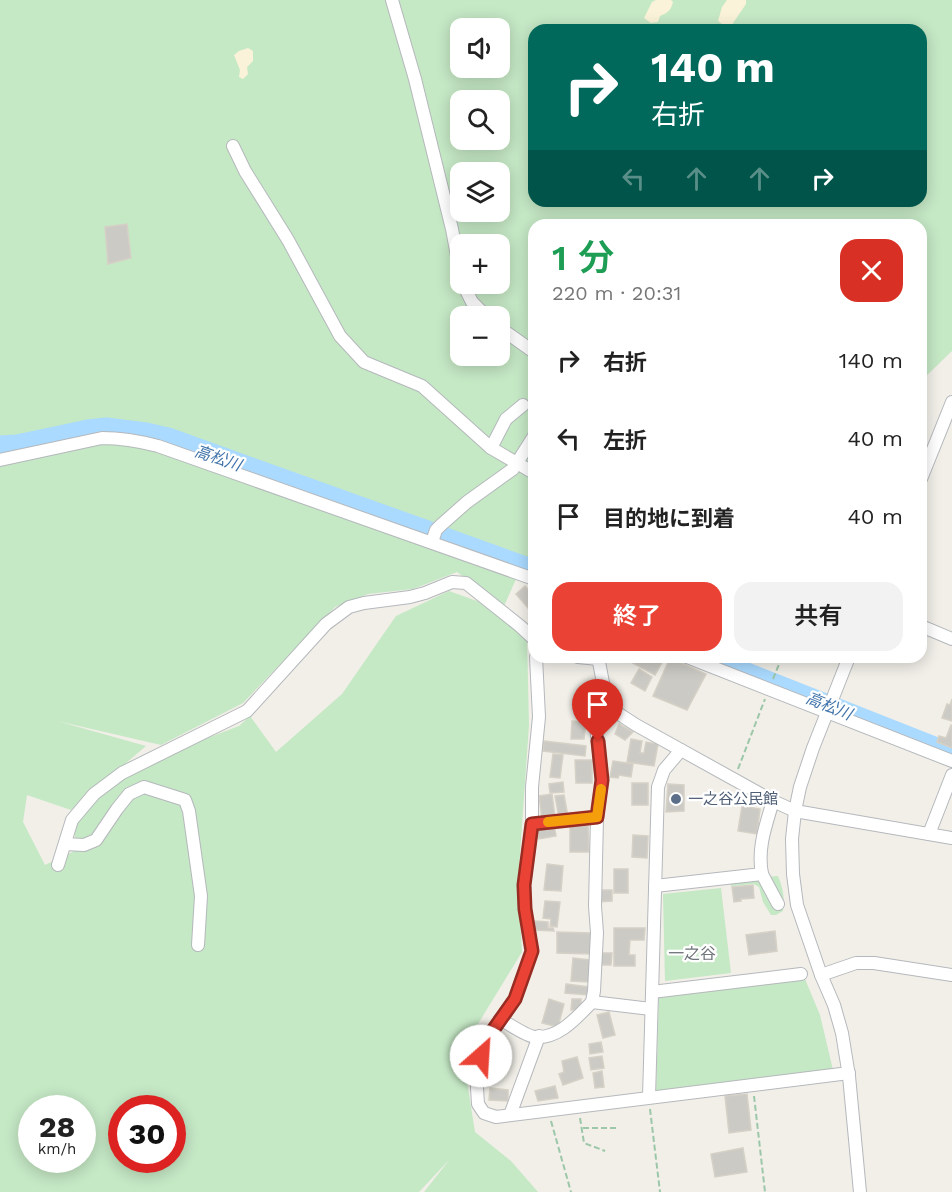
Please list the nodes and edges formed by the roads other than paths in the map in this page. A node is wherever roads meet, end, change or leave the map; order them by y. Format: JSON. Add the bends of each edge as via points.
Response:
{"nodes":[{"id":1,"x":392,"y":0,"type":"edge"},
{"id":2,"x":233,"y":146,"type":"dead end"},
{"id":3,"x":453,"y":234,"type":"edge"},
{"id":4,"x":510,"y":335,"type":"edge"},
{"id":5,"x":528,"y":348,"type":"edge"},
{"id":6,"x":952,"y":402,"type":"edge"},
{"id":7,"x":523,"y":405,"type":"dead end"},
{"id":8,"x":528,"y":445,"type":"edge"},
{"id":9,"x":491,"y":448,"type":"junction"},
{"id":10,"x":0,"y":460,"type":"edge"},
{"id":11,"x":516,"y":463,"type":"junction"},
{"id":12,"x":927,"y":464,"type":"edge"},
{"id":13,"x":528,"y":470,"type":"edge"},
{"id":14,"x":432,"y":542,"type":"junction"},
{"id":15,"x":528,"y":577,"type":"edge"},
{"id":16,"x":927,"y":628,"type":"edge"},
{"id":17,"x":528,"y":633,"type":"edge"},
{"id":18,"x":951,"y":637,"type":"edge"},
{"id":19,"x":536,"y":663,"type":"edge"},
{"id":20,"x":599,"y":663,"type":"edge"},
{"id":21,"x":706,"y":663,"type":"edge"},
{"id":22,"x":847,"y":663,"type":"edge"},
{"id":23,"x":605,"y":693,"type":"junction"},
{"id":24,"x":829,"y":707,"type":"junction"},
{"id":25,"x":681,"y":750,"type":"junction"},
{"id":26,"x":952,"y":761,"type":"edge"},
{"id":27,"x":952,"y":775,"type":"edge"},
{"id":28,"x":773,"y":801,"type":"junction"},
{"id":29,"x":795,"y":811,"type":"junction"},
{"id":30,"x":597,"y":817,"type":"junction"},
{"id":31,"x":532,"y":824,"type":"junction"},
{"id":32,"x":929,"y":834,"type":"junction"},
{"id":33,"x":952,"y":838,"type":"edge"},
{"id":34,"x":64,"y":844,"type":"junction"},
{"id":35,"x":58,"y":865,"type":"dead end"},
{"id":36,"x":762,"y":874,"type":"junction"},
{"id":37,"x":655,"y":886,"type":"junction"},
{"id":38,"x":778,"y":904,"type":"dead end"},
{"id":39,"x":198,"y":945,"type":"dead end"},
{"id":40,"x":801,"y":974,"type":"dead end"},
{"id":41,"x":821,"y":975,"type":"junction"},
{"id":42,"x":952,"y":975,"type":"edge"},
{"id":43,"x":652,"y":992,"type":"junction"},
{"id":44,"x":591,"y":1002,"type":"junction"},
{"id":45,"x":651,"y":1008,"type":"junction"},
{"id":46,"x":500,"y":1019,"type":"junction"},
{"id":47,"x":539,"y":1036,"type":"junction"},
{"id":48,"x":849,"y":1073,"type":"junction"},
{"id":49,"x":649,"y":1097,"type":"junction"},
{"id":50,"x":510,"y":1115,"type":"junction"},
{"id":51,"x":860,"y":1192,"type":"edge"}],
"edges":[{"from":1,"to":3,"type":"street"},
{"from":2,"to":9,"type":"street","via":[[340,336],[364,362],[422,386]]},
{"from":4,"to":5,"type":"street"},
{"from":6,"to":12,"type":"street"},
{"from":7,"to":9,"type":"street","via":[[506,419]]},
{"from":8,"to":11,"type":"street"},
{"from":9,"to":11,"type":"street"},
{"from":10,"to":14,"type":"street","via":[[102,438],[136,440]]},
{"from":11,"to":13,"type":"street"},
{"from":11,"to":14,"type":"street","via":[[441,525]]},
{"from":14,"to":15,"type":"street"},
{"from":16,"to":18,"type":"street"},
{"from":17,"to":34,"type":"street","via":[[466,583],[452,582],[410,597],[349,607],[326,624],[247,711],[122,773],[94,794],[72,820]]},
{"from":19,"to":31,"type":"street","via":[[539,717]]},
{"from":20,"to":23,"type":"street"},
{"from":21,"to":24,"type":"street"},
{"from":22,"to":24,"type":"street"},
{"from":23,"to":25,"type":"street","via":[[616,712]]},
{"from":23,"to":30,"type":"street","via":[[596,727],[602,780]]},
{"from":24,"to":26,"type":"street"},
{"from":24,"to":29,"type":"street","via":[[806,767]]},
{"from":25,"to":28,"type":"street"},
{"from":25,"to":37,"type":"street","via":[[664,770],[658,787]]},
{"from":27,"to":32,"type":"street"},
{"from":28,"to":29,"type":"street"},
{"from":28,"to":36,"type":"street","via":[[762,840]]},
{"from":29,"to":32,"type":"street"},
{"from":29,"to":41,"type":"street","via":[[792,863],[797,905]]},
{"from":30,"to":31,"type":"street"},
{"from":30,"to":44,"type":"street","via":[[597,933]]},
{"from":31,"to":46,"type":"street","via":[[524,885],[532,951],[515,999]]},
{"from":32,"to":33,"type":"street"},
{"from":34,"to":35,"type":"street"},
{"from":34,"to":39,"type":"street","via":[[84,845],[96,840],[129,794],[144,788],[185,800],[201,896]]},
{"from":36,"to":37,"type":"street"},
{"from":36,"to":38,"type":"street"},
{"from":37,"to":43,"type":"street"},
{"from":40,"to":43,"type":"street"},
{"from":41,"to":42,"type":"street","via":[[856,963]]},
{"from":41,"to":48,"type":"street","via":[[842,1033]]},
{"from":43,"to":45,"type":"street"},
{"from":44,"to":45,"type":"street"},
{"from":44,"to":47,"type":"street","via":[[573,1022],[551,1035]]},
{"from":45,"to":49,"type":"street"},
{"from":46,"to":47,"type":"street"},
{"from":46,"to":50,"type":"street","via":[[484,1043],[478,1068],[478,1104],[484,1113],[496,1117]]},
{"from":47,"to":50,"type":"street"},
{"from":48,"to":49,"type":"street"},
{"from":48,"to":51,"type":"street"},
{"from":49,"to":50,"type":"street"}]}
